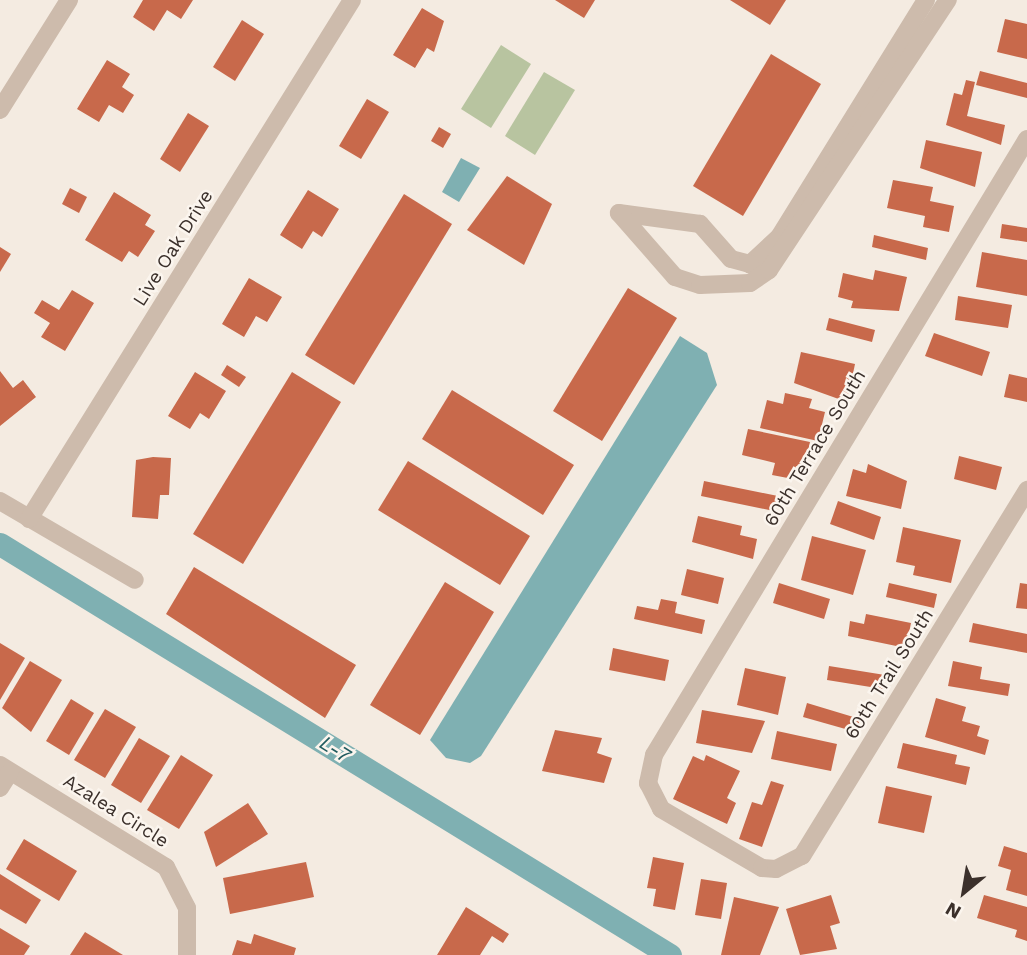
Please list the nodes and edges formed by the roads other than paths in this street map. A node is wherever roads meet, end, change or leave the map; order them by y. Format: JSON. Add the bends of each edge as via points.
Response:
{"nodes":[{"id":1,"x":69,"y":0,"type":"edge"},
{"id":2,"x":352,"y":0,"type":"edge"},
{"id":3,"x":926,"y":0,"type":"edge"},
{"id":4,"x":948,"y":0,"type":"edge"},
{"id":5,"x":0,"y":110,"type":"edge"},
{"id":6,"x":1027,"y":139,"type":"edge"},
{"id":7,"x":1027,"y":490,"type":"edge"},
{"id":8,"x":0,"y":500,"type":"edge"},
{"id":9,"x":29,"y":519,"type":"junction"},
{"id":10,"x":135,"y":580,"type":"dead end"},
{"id":11,"x":5,"y":768,"type":"edge"},
{"id":12,"x":0,"y":788,"type":"edge"},
{"id":13,"x":776,"y":869,"type":"joint"},
{"id":14,"x":187,"y":955,"type":"edge"}],
"edges":[{"from":1,"to":5,"type":"street"},
{"from":2,"to":9,"type":"street","name":"Live Oak Drive"},
{"from":3,"to":4,"type":"street","via":[[786,226],[750,264],[731,259],[700,224],[619,213],[675,277],[700,285],[741,284],[769,270]]},
{"from":6,"to":13,"type":"street","name":"60th Terrace South","via":[[654,755],[648,783],[661,809],[748,863]]},
{"from":7,"to":13,"type":"street","name":"60th Trail South","via":[[802,856]]},
{"from":8,"to":9,"type":"street"},
{"from":9,"to":10,"type":"street"},
{"from":11,"to":12,"type":"street"},
{"from":11,"to":14,"type":"street","name":"Azalea Circle","via":[[166,867],[187,908]]}]}
